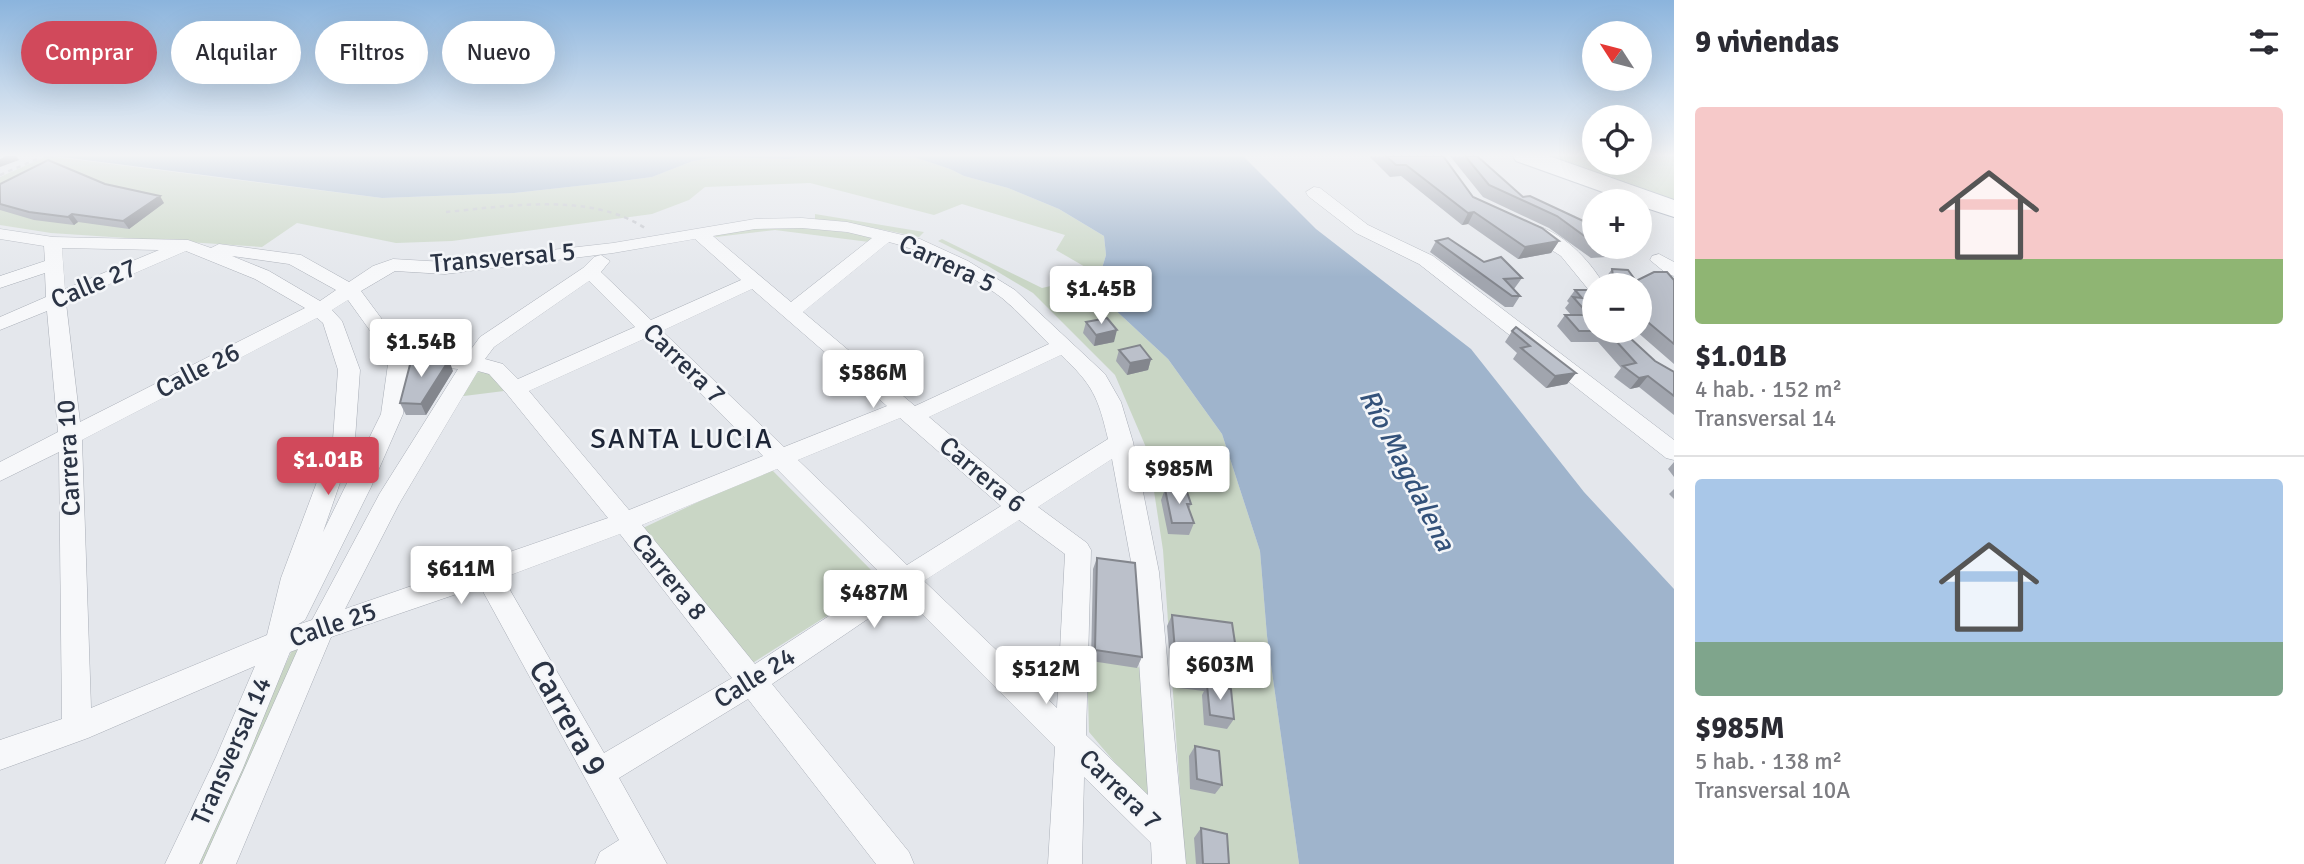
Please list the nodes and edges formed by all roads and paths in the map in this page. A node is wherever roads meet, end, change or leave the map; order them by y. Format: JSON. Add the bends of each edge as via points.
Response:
{"nodes":[{"id":1,"x":1320,"y":196,"type":"edge"},
{"id":2,"x":1638,"y":196,"type":"edge"},
{"id":3,"x":1674,"y":209,"type":"edge"},
{"id":4,"x":446,"y":212,"type":"dead end"},
{"id":5,"x":632,"y":216,"type":"dead end"},
{"id":6,"x":1520,"y":223,"type":"edge"},
{"id":7,"x":698,"y":233,"type":"junction"},
{"id":8,"x":0,"y":234,"type":"edge"},
{"id":9,"x":886,"y":236,"type":"junction"},
{"id":10,"x":188,"y":245,"type":"junction"},
{"id":11,"x":612,"y":248,"type":"junction"},
{"id":12,"x":53,"y":253,"type":"junction"},
{"id":13,"x":393,"y":265,"type":"joint"},
{"id":14,"x":590,"y":272,"type":"junction"},
{"id":15,"x":1589,"y":273,"type":"edge"},
{"id":16,"x":755,"y":281,"type":"junction"},
{"id":17,"x":0,"y":282,"type":"edge"},
{"id":18,"x":350,"y":290,"type":"junction"},
{"id":19,"x":55,"y":300,"type":"junction"},
{"id":20,"x":320,"y":309,"type":"junction"},
{"id":21,"x":791,"y":312,"type":"junction"},
{"id":22,"x":0,"y":324,"type":"edge"},
{"id":23,"x":650,"y":330,"type":"junction"},
{"id":24,"x":1062,"y":346,"type":"junction"},
{"id":25,"x":400,"y":358,"type":"junction"},
{"id":26,"x":472,"y":363,"type":"junction"},
{"id":27,"x":515,"y":389,"type":"junction"},
{"id":28,"x":908,"y":412,"type":"junction"},
{"id":29,"x":70,"y":436,"type":"junction"},
{"id":30,"x":1121,"y":442,"type":"junction"},
{"id":31,"x":1674,"y":452,"type":"edge"},
{"id":32,"x":780,"y":457,"type":"junction"},
{"id":33,"x":0,"y":472,"type":"edge"},
{"id":34,"x":1019,"y":508,"type":"junction"},
{"id":35,"x":625,"y":522,"type":"junction"},
{"id":36,"x":486,"y":573,"type":"junction"},
{"id":37,"x":905,"y":580,"type":"junction"},
{"id":38,"x":321,"y":629,"type":"junction"},
{"id":39,"x":279,"y":643,"type":"junction"},
{"id":40,"x":753,"y":681,"type":"junction"},
{"id":41,"x":77,"y":728,"type":"junction"},
{"id":42,"x":1069,"y":740,"type":"junction"},
{"id":43,"x":0,"y":755,"type":"edge"},
{"id":44,"x":599,"y":773,"type":"junction"},
{"id":45,"x":1168,"y":851,"type":"edge"},
{"id":46,"x":645,"y":855,"type":"edge"},
{"id":47,"x":182,"y":864,"type":"edge"},
{"id":48,"x":219,"y":864,"type":"edge"},
{"id":49,"x":612,"y":864,"type":"edge"},
{"id":50,"x":897,"y":864,"type":"edge"},
{"id":51,"x":1065,"y":864,"type":"edge"}],
"edges":[{"from":1,"to":31,"type":"street","via":[[1362,229],[1426,260]]},
{"from":2,"to":3,"type":"main road"},
{"from":4,"to":5,"type":"path","via":[[562,206]]},
{"from":6,"to":15,"type":"street","via":[[1542,234]]},
{"from":7,"to":9,"type":"street","name":"Carrera 5","via":[[755,224],[802,223]]},
{"from":7,"to":11,"type":"street","name":"Carrera 5"},
{"from":7,"to":16,"type":"street","name":"Carrera 6"},
{"from":8,"to":12,"type":"street"},
{"from":9,"to":21,"type":"street"},
{"from":9,"to":24,"type":"street","name":"Carrera 5","via":[[914,243],[961,265],[1008,294]]},
{"from":10,"to":12,"type":"street","name":"Transversal 14"},
{"from":10,"to":18,"type":"street","via":[[294,259]]},
{"from":10,"to":19,"type":"street","name":"Calle 27"},
{"from":10,"to":20,"type":"street","name":"Transversal 14","via":[[262,275]]},
{"from":11,"to":13,"type":"street","name":"Transversal 5","via":[[445,268]]},
{"from":11,"to":14,"type":"street","name":"Transversal 14"},
{"from":12,"to":17,"type":"street"},
{"from":12,"to":19,"type":"street","name":"Carrera 10"},
{"from":13,"to":18,"type":"street","name":"Calle 26"},
{"from":14,"to":23,"type":"street","name":"Carrera 7"},
{"from":14,"to":26,"type":"street","name":"Transversal 14","via":[[487,342]]},
{"from":16,"to":21,"type":"street","name":"Carrera 6"},
{"from":16,"to":23,"type":"street"},
{"from":18,"to":20,"type":"street","name":"Calle 26"},
{"from":18,"to":25,"type":"street"},
{"from":19,"to":22,"type":"street","name":"Calle 27"},
{"from":19,"to":29,"type":"street","name":"Carrera 10"},
{"from":20,"to":29,"type":"street","name":"Calle 26"},
{"from":20,"to":39,"type":"street","name":"Transversal 14","via":[[332,321],[349,370],[344,439],[294,578]]},
{"from":21,"to":28,"type":"street","name":"Carrera 6"},
{"from":23,"to":27,"type":"street"},
{"from":23,"to":32,"type":"street","name":"Carrera 7"},
{"from":24,"to":28,"type":"street","name":"Calle 25"},
{"from":24,"to":30,"type":"street","name":"Carrera 5","via":[[1094,374],[1111,402]]},
{"from":25,"to":26,"type":"street","name":"Carrera 8"},
{"from":25,"to":39,"type":"street","via":[[392,414]]},
{"from":26,"to":27,"type":"street","name":"Carrera 8","via":[[496,369]]},
{"from":26,"to":38,"type":"street","name":"Transversal 14","via":[[388,500]]},
{"from":27,"to":35,"type":"street","name":"Carrera 8"},
{"from":28,"to":32,"type":"street","name":"Calle 25"},
{"from":28,"to":34,"type":"street","name":"Carrera 6"},
{"from":29,"to":33,"type":"street","name":"Calle 26"},
{"from":29,"to":41,"type":"street","name":"Carrera 10"},
{"from":30,"to":34,"type":"street","name":"Calle 24"},
{"from":30,"to":45,"type":"street","name":"Carrera 5","via":[[1146,572]]},
{"from":32,"to":35,"type":"street","name":"Calle 25"},
{"from":32,"to":37,"type":"street","name":"Carrera 7"},
{"from":34,"to":37,"type":"street","name":"Calle 24"},
{"from":34,"to":42,"type":"street","name":"Carrera 6","via":[[1078,550]]},
{"from":35,"to":36,"type":"street","name":"Calle 25"},
{"from":35,"to":40,"type":"street","name":"Carrera 8"},
{"from":36,"to":38,"type":"street","name":"Calle 25"},
{"from":36,"to":44,"type":"street","name":"Carrera 9"},
{"from":37,"to":40,"type":"street","name":"Calle 24"},
{"from":37,"to":42,"type":"street","name":"Carrera 7"},
{"from":38,"to":39,"type":"street","name":"Calle 25"},
{"from":38,"to":48,"type":"street","name":"Transversal 14"},
{"from":39,"to":41,"type":"street","name":"Calle 25"},
{"from":39,"to":47,"type":"street","name":"Transversal 14"},
{"from":40,"to":44,"type":"street","name":"Calle 24"},
{"from":40,"to":50,"type":"street","name":"Carrera 8"},
{"from":41,"to":43,"type":"street","name":"Calle 25"},
{"from":42,"to":45,"type":"street","name":"Carrera 7"},
{"from":42,"to":51,"type":"street"},
{"from":44,"to":46,"type":"street","name":"Carrera 9"},
{"from":46,"to":49,"type":"street"}]}
